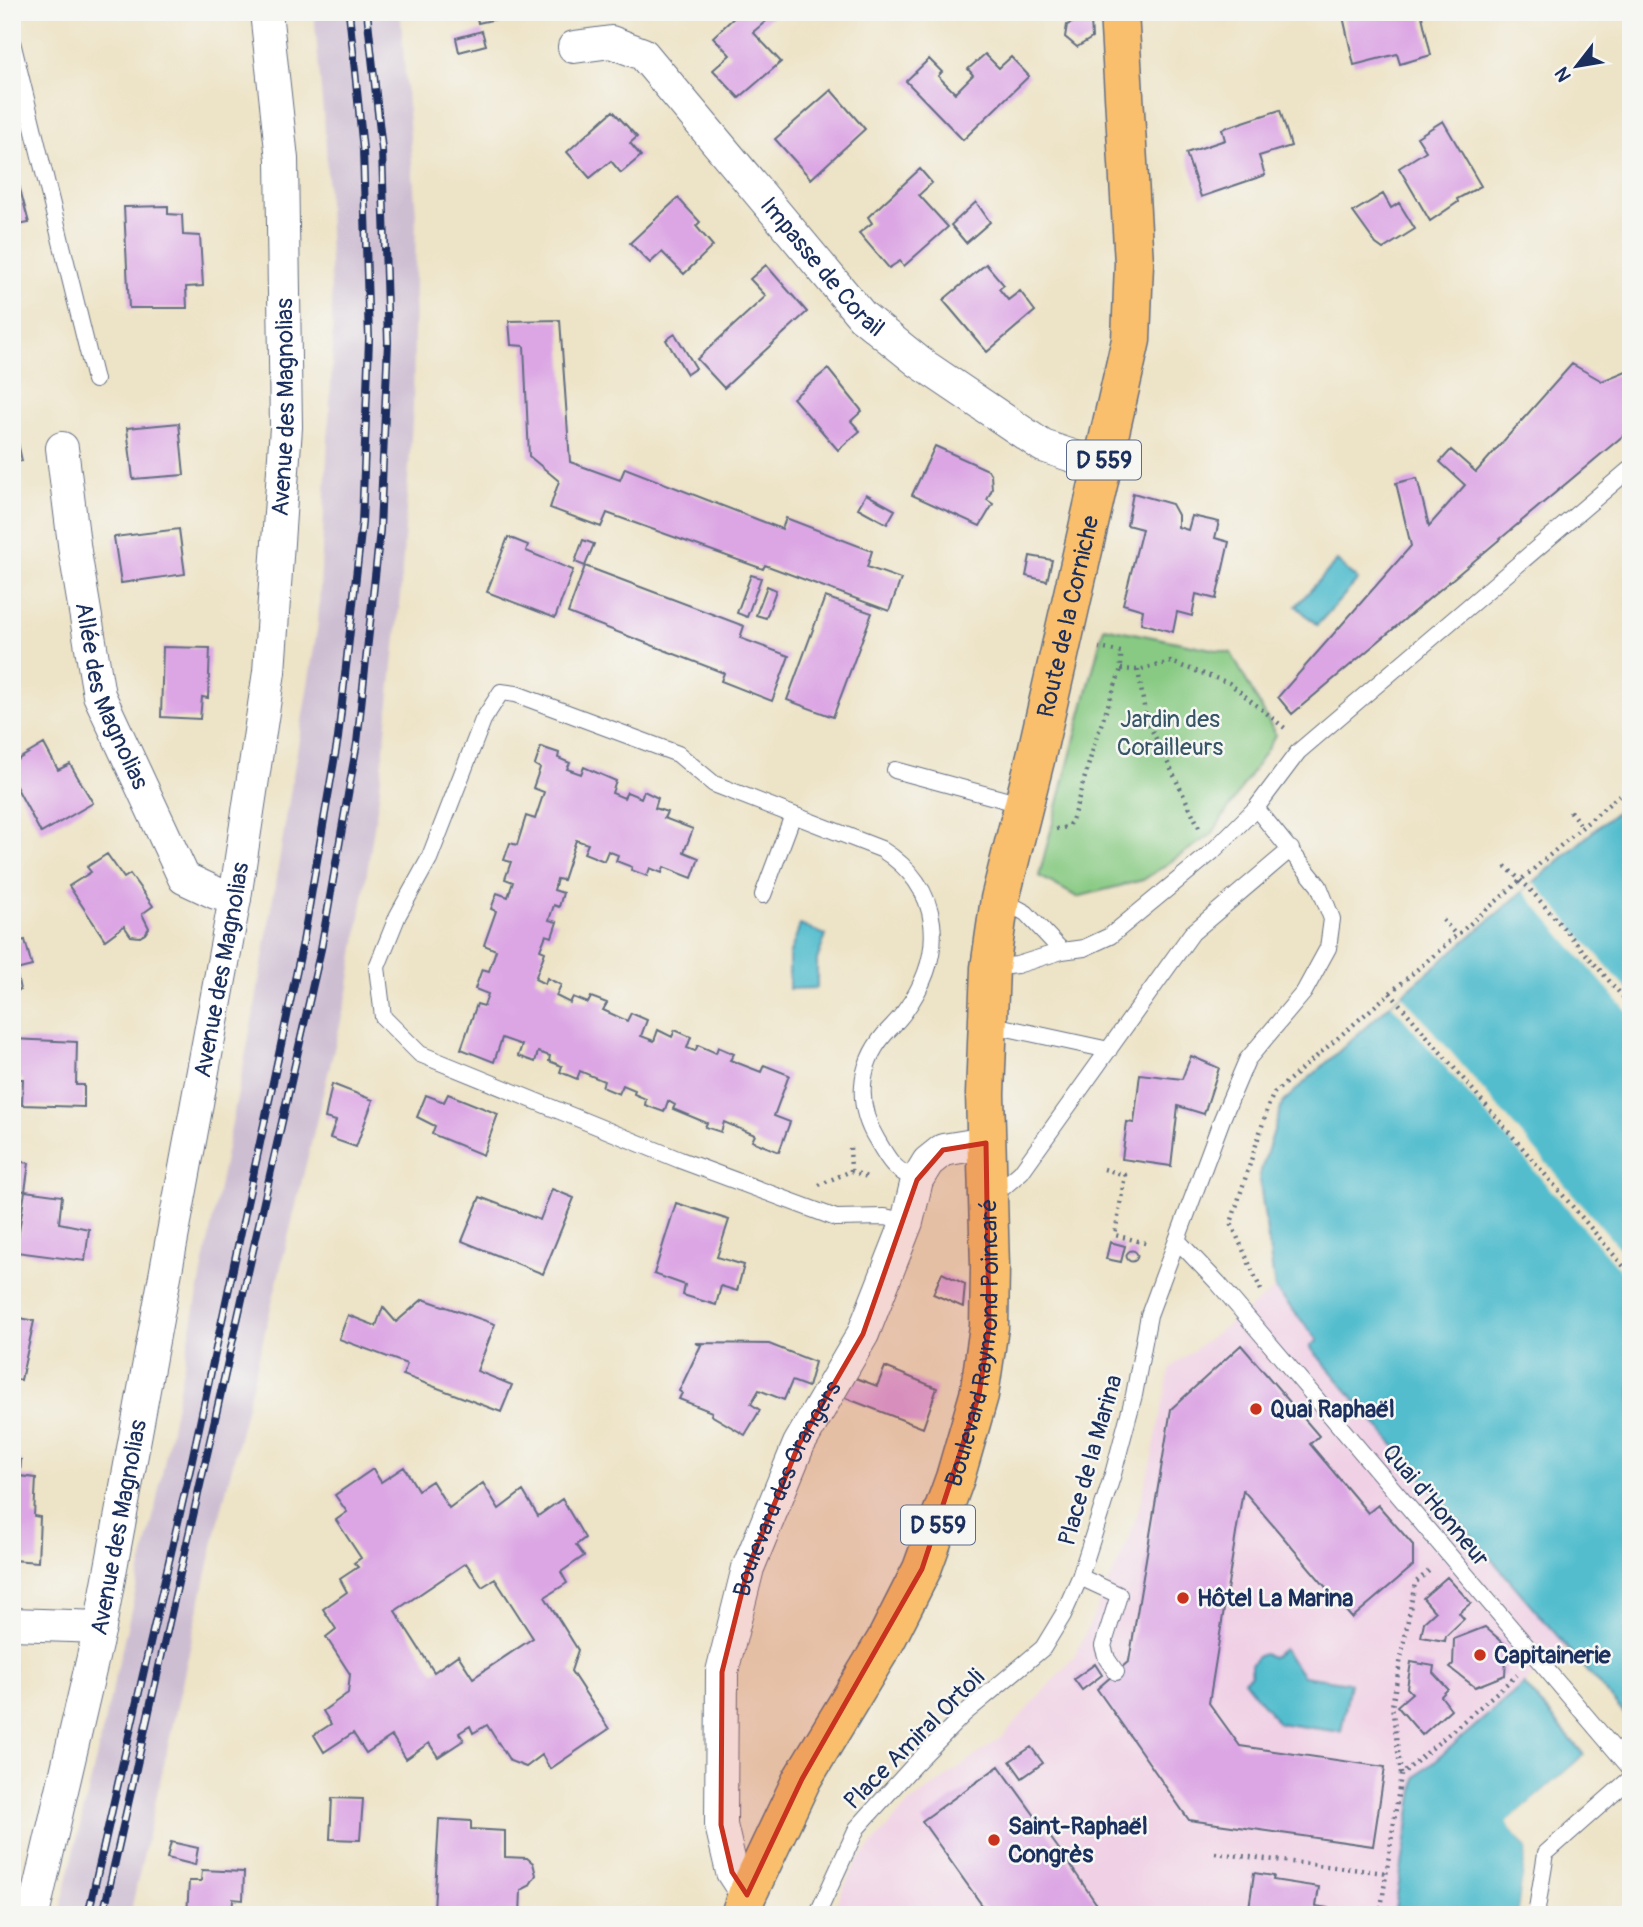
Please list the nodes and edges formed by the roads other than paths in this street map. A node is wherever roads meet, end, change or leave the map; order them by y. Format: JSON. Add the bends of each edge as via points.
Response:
{"nodes":[{"id":1,"x":266,"y":12,"type":"edge"},
{"id":2,"x":1119,"y":12,"type":"edge"},
{"id":3,"x":12,"y":42,"type":"edge"},
{"id":4,"x":574,"y":47,"type":"dead end"},
{"id":5,"x":95,"y":380,"type":"dead end"},
{"id":6,"x":62,"y":448,"type":"dead end"},
{"id":7,"x":1102,"y":466,"type":"junction"},
{"id":8,"x":1631,"y":468,"type":"edge"},
{"id":9,"x":895,"y":770,"type":"dead end"},
{"id":10,"x":1024,"y":805,"type":"junction"},
{"id":11,"x":1256,"y":808,"type":"junction"},
{"id":12,"x":793,"y":815,"type":"junction"},
{"id":13,"x":1291,"y":849,"type":"junction"},
{"id":14,"x":763,"y":895,"type":"dead end"},
{"id":15,"x":235,"y":898,"type":"junction"},
{"id":16,"x":1000,"y":899,"type":"junction"},
{"id":17,"x":1062,"y":951,"type":"junction"},
{"id":18,"x":990,"y":968,"type":"junction"},
{"id":19,"x":986,"y":1024,"type":"junction"},
{"id":20,"x":1109,"y":1050,"type":"junction"},
{"id":21,"x":985,"y":1094,"type":"joint"},
{"id":22,"x":986,"y":1143,"type":"junction"},
{"id":23,"x":917,"y":1180,"type":"junction"},
{"id":24,"x":988,"y":1201,"type":"junction"},
{"id":25,"x":907,"y":1222,"type":"junction"},
{"id":26,"x":1175,"y":1247,"type":"junction"},
{"id":27,"x":1080,"y":1577,"type":"junction"},
{"id":28,"x":12,"y":1624,"type":"edge"},
{"id":29,"x":100,"y":1628,"type":"junction"},
{"id":30,"x":1116,"y":1672,"type":"dead end"},
{"id":31,"x":1012,"y":1673,"type":"joint"},
{"id":32,"x":1631,"y":1769,"type":"edge"},
{"id":33,"x":1631,"y":1779,"type":"edge"},
{"id":34,"x":743,"y":1905,"type":"edge"},
{"id":35,"x":33,"y":1915,"type":"edge"},
{"id":36,"x":817,"y":1915,"type":"edge"},
{"id":37,"x":1536,"y":1915,"type":"edge"}],
"edges":[{"from":1,"to":15,"type":"street","name":"Avenue des Magnolias","via":[[282,159],[286,427],[269,672]]},
{"from":2,"to":7,"type":"main road","name":"Route de la Corniche","number":"D 559","via":[[1134,263],[1130,340]]},
{"from":3,"to":5,"type":"lane"},
{"from":4,"to":7,"type":"street","name":"Impasse de Corail","via":[[611,42],[643,54],[862,316],[919,362],[1043,446]]},
{"from":6,"to":15,"type":"street","name":"Allée des Magnolias","via":[[99,695],[184,878]]},
{"from":7,"to":10,"type":"main road","name":"Route de la Corniche","number":"D 559"},
{"from":8,"to":11,"type":"lane","via":[[1306,744]]},
{"from":9,"to":10,"type":"lane"},
{"from":10,"to":16,"type":"main road","name":"Route de la Corniche","number":"D 559"},
{"from":11,"to":13,"type":"lane","name":"Place de la Marina"},
{"from":11,"to":17,"type":"lane","via":[[1212,852],[1110,936],[1084,948]]},
{"from":12,"to":14,"type":"lane"},
{"from":12,"to":23,"type":"lane","via":[[881,849],[900,861],[919,883],[930,906],[933,936],[928,967],[905,1012],[882,1037],[862,1083],[869,1127],[899,1172]]},
{"from":12,"to":25,"type":"lane","via":[[714,784],[678,754],[500,692],[483,720],[429,859],[398,915],[377,967],[383,1017],[420,1054],[680,1160],[836,1218],[885,1217]]},
{"from":13,"to":20,"type":"lane","via":[[1192,933]]},
{"from":13,"to":26,"type":"lane","name":"Place de la Marina","via":[[1319,886],[1332,919],[1328,948],[1304,992],[1247,1060]]},
{"from":15,"to":29,"type":"street","name":"Avenue des Magnolias"},
{"from":16,"to":17,"type":"lane","via":[[1026,913]]},
{"from":16,"to":18,"type":"main road","name":"Route de la Corniche","number":"D 559"},
{"from":17,"to":18,"type":"lane"},
{"from":18,"to":19,"type":"main road","name":"Route de la Corniche","number":"D 559"},
{"from":19,"to":20,"type":"lane"},
{"from":19,"to":21,"type":"main road","name":"Route de la Corniche","number":"D 559"},
{"from":20,"to":24,"type":"lane","via":[[1021,1172]]},
{"from":21,"to":22,"type":"main road","name":"Boulevard Raymond Poincaré","number":"D 559"},
{"from":22,"to":23,"type":"street","name":"Boulevard des Orangers","via":[[943,1150]]},
{"from":22,"to":24,"type":"main road","name":"Boulevard Raymond Poincaré","number":"D 559"},
{"from":23,"to":25,"type":"street","name":"Boulevard des Orangers"},
{"from":24,"to":34,"type":"main road","name":"Boulevard Raymond Poincaré","number":"D 559","via":[[989,1327],[979,1395],[955,1478],[922,1569],[886,1640],[802,1779]]},
{"from":25,"to":34,"type":"street","name":"Boulevard des Orangers","via":[[863,1334],[799,1444],[748,1568],[722,1672],[721,1825]]},
{"from":26,"to":27,"type":"lane","name":"Place de la Marina","via":[[1149,1315],[1113,1475]]},
{"from":26,"to":32,"type":"lane","name":"Quai d'Honneur","via":[[1218,1283]]},
{"from":27,"to":30,"type":"lane","via":[[1119,1595],[1103,1646]]},
{"from":27,"to":31,"type":"lane","name":"Place de la Marina","via":[[1043,1648]]},
{"from":28,"to":29,"type":"street"},
{"from":29,"to":35,"type":"street","name":"Avenue des Magnolias"},
{"from":31,"to":36,"type":"lane","name":"Place Amiral Ortoli","via":[[965,1713],[857,1828]]},
{"from":33,"to":37,"type":"lane","via":[[1546,1853]]}]}
